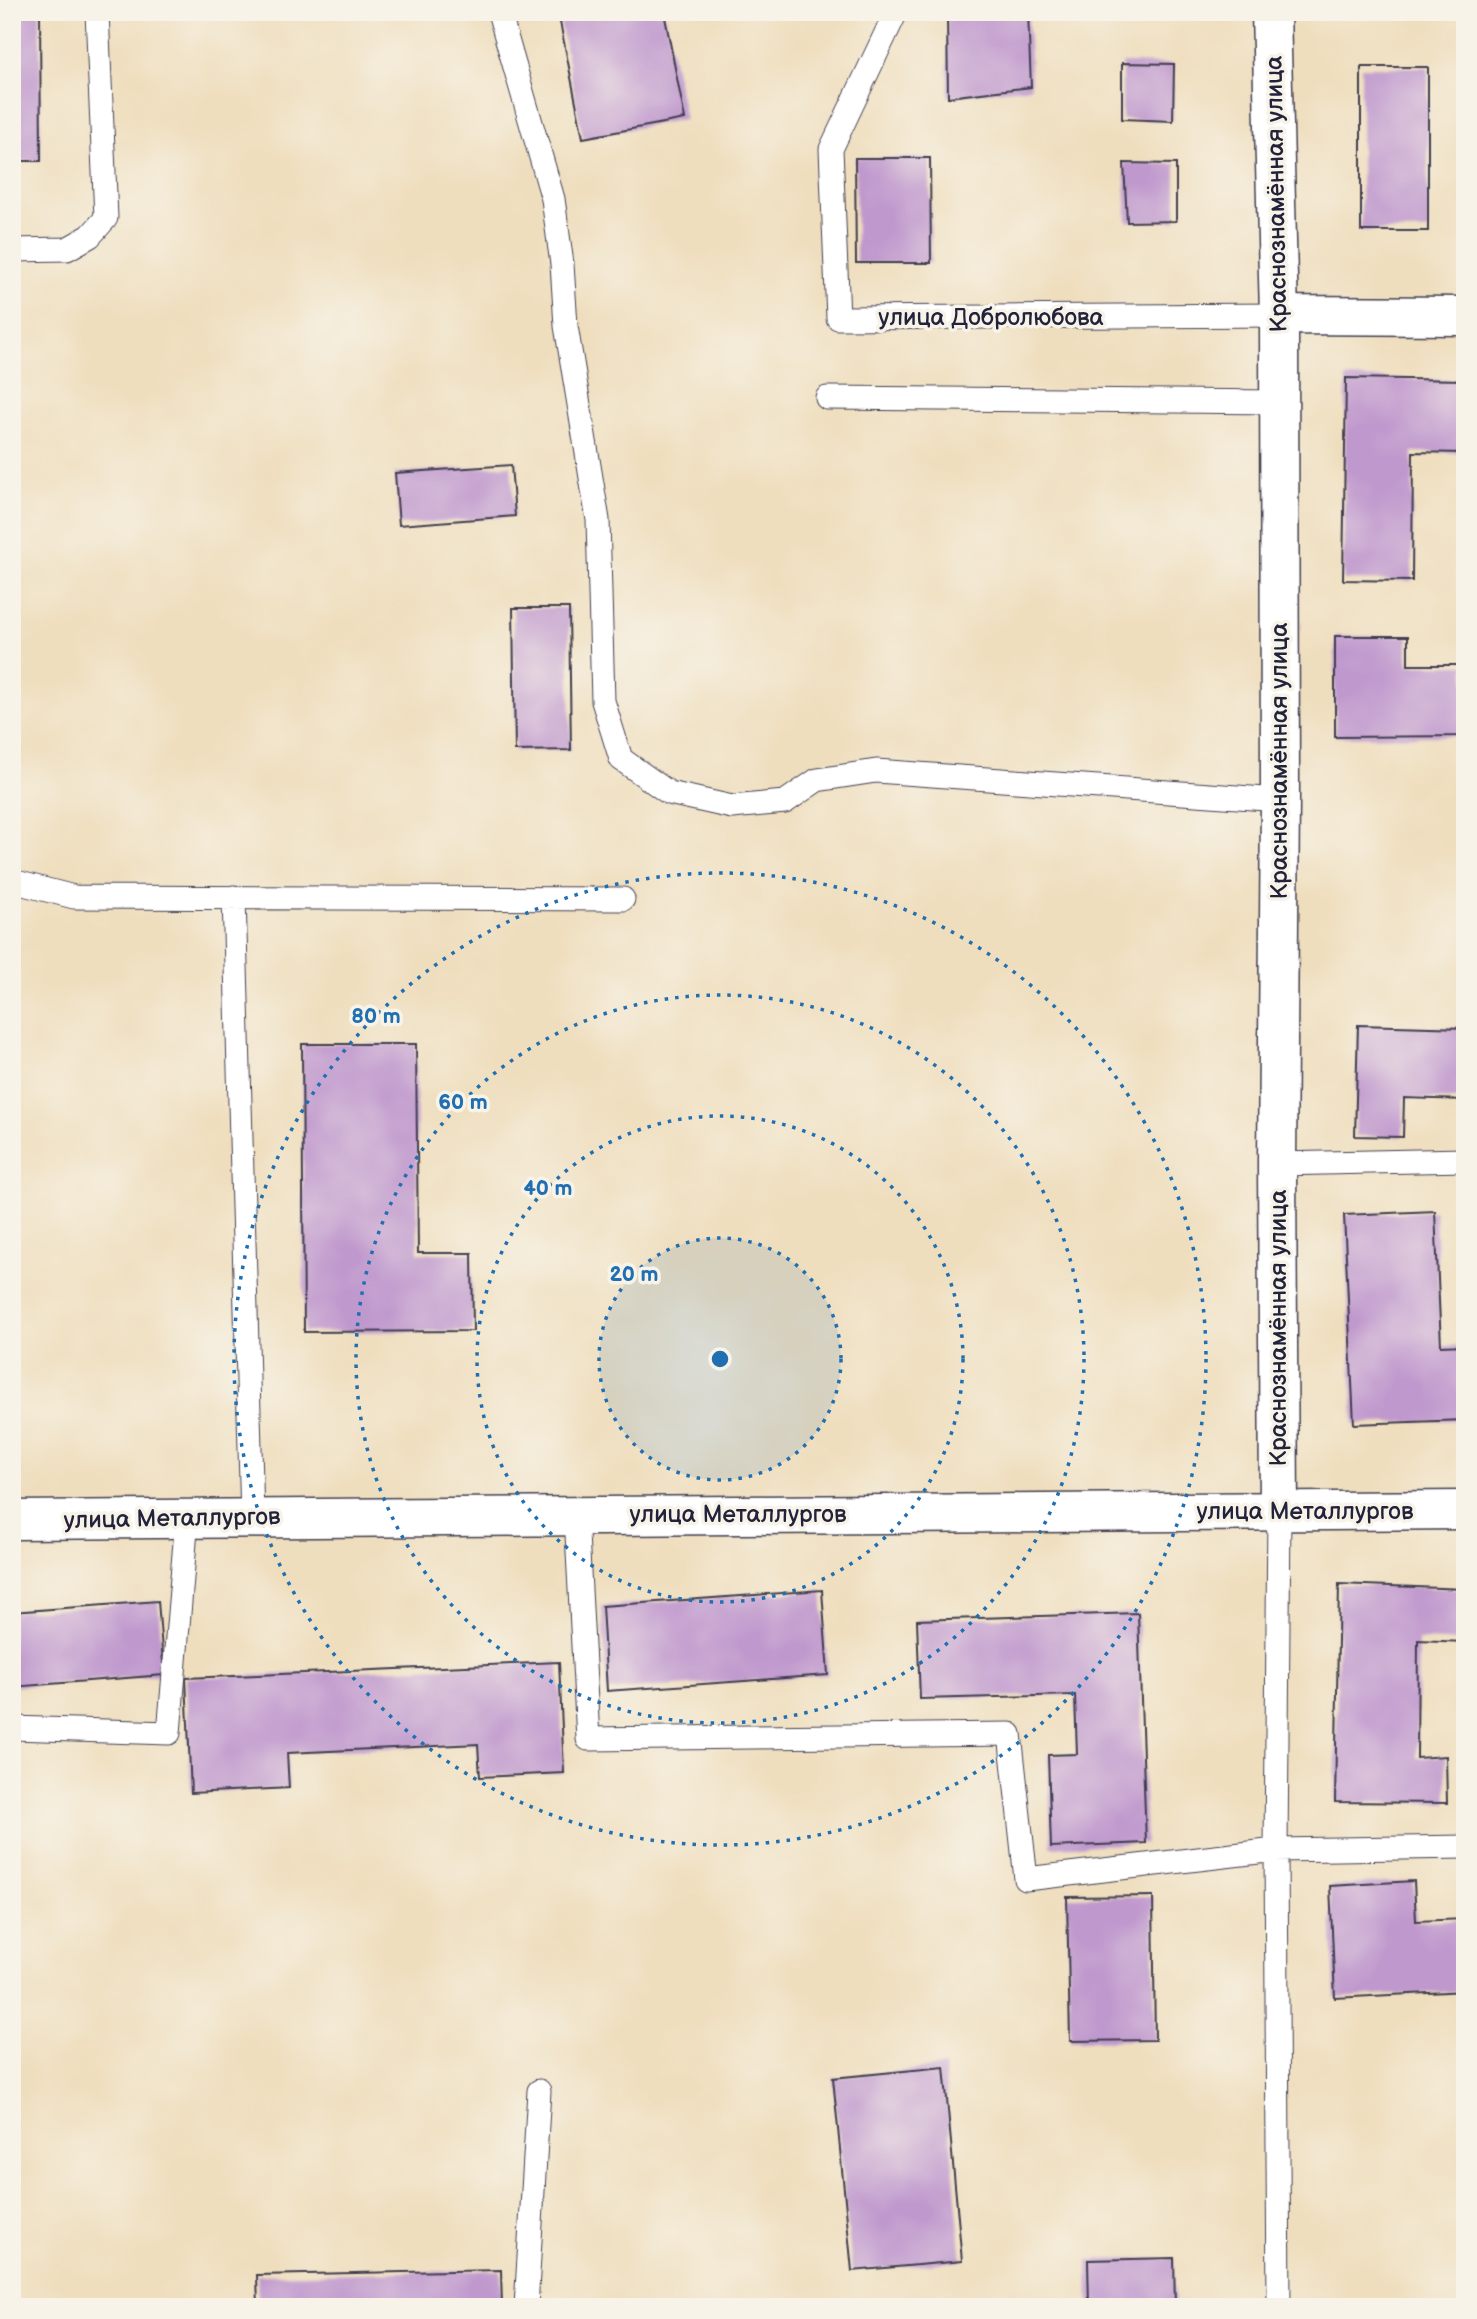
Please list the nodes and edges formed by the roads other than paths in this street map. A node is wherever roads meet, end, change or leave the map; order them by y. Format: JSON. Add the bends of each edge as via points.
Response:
{"nodes":[{"id":1,"x":97,"y":12,"type":"edge"},
{"id":2,"x":499,"y":12,"type":"edge"},
{"id":3,"x":896,"y":12,"type":"edge"},
{"id":4,"x":1271,"y":12,"type":"edge"},
{"id":5,"x":12,"y":250,"type":"edge"},
{"id":6,"x":1279,"y":315,"type":"junction"},
{"id":7,"x":1465,"y":316,"type":"edge"},
{"id":8,"x":827,"y":398,"type":"dead end"},
{"id":9,"x":1279,"y":402,"type":"junction"},
{"id":10,"x":1280,"y":800,"type":"junction"},
{"id":11,"x":12,"y":881,"type":"edge"},
{"id":12,"x":234,"y":897,"type":"junction"},
{"id":13,"x":622,"y":899,"type":"dead end"},
{"id":14,"x":1465,"y":1160,"type":"edge"},
{"id":15,"x":1277,"y":1164,"type":"junction"},
{"id":16,"x":1279,"y":1510,"type":"junction"},
{"id":17,"x":1465,"y":1510,"type":"edge"},
{"id":18,"x":576,"y":1515,"type":"junction"},
{"id":19,"x":252,"y":1517,"type":"junction"},
{"id":20,"x":187,"y":1518,"type":"junction"},
{"id":21,"x":12,"y":1520,"type":"edge"},
{"id":22,"x":12,"y":1728,"type":"edge"},
{"id":23,"x":1465,"y":1847,"type":"edge"},
{"id":24,"x":1276,"y":1850,"type":"junction"},
{"id":25,"x":539,"y":2091,"type":"dead end"},
{"id":26,"x":526,"y":2307,"type":"edge"},
{"id":27,"x":1279,"y":2307,"type":"edge"}],
"edges":[{"from":1,"to":5,"type":"lane","via":[[106,218],[90,236],[67,249]]},
{"from":2,"to":10,"type":"lane","via":[[553,199],[566,326],[598,520],[603,701],[621,759],[669,793],[732,807],[785,802],[817,780],[876,771]]},
{"from":3,"to":6,"type":"lane","name":"улица Добролюбова","via":[[831,149],[838,318]]},
{"from":4,"to":6,"type":"street","name":"Краснознамённая улица"},
{"from":6,"to":7,"type":"street","name":"улица Добролюбова"},
{"from":6,"to":9,"type":"street","name":"Краснознамённая улица"},
{"from":8,"to":9,"type":"lane"},
{"from":9,"to":10,"type":"street","name":"Краснознамённая улица"},
{"from":10,"to":15,"type":"street","name":"Краснознамённая улица"},
{"from":11,"to":12,"type":"lane","via":[[74,897]]},
{"from":12,"to":13,"type":"lane"},
{"from":12,"to":19,"type":"lane"},
{"from":14,"to":15,"type":"lane"},
{"from":15,"to":16,"type":"street","name":"Краснознамённая улица"},
{"from":16,"to":17,"type":"street","name":"улица Металлургов"},
{"from":16,"to":18,"type":"street","name":"улица Металлургов"},
{"from":16,"to":24,"type":"lane"},
{"from":18,"to":19,"type":"street","name":"улица Металлургов"},
{"from":18,"to":24,"type":"lane","via":[[588,1739],[1010,1734],[1026,1879]]},
{"from":19,"to":20,"type":"street","name":"улица Металлургов"},
{"from":20,"to":21,"type":"street","name":"улица Металлургов"},
{"from":20,"to":22,"type":"lane","via":[[169,1733]]},
{"from":23,"to":24,"type":"lane"},
{"from":24,"to":27,"type":"lane"},
{"from":25,"to":26,"type":"lane"}]}
